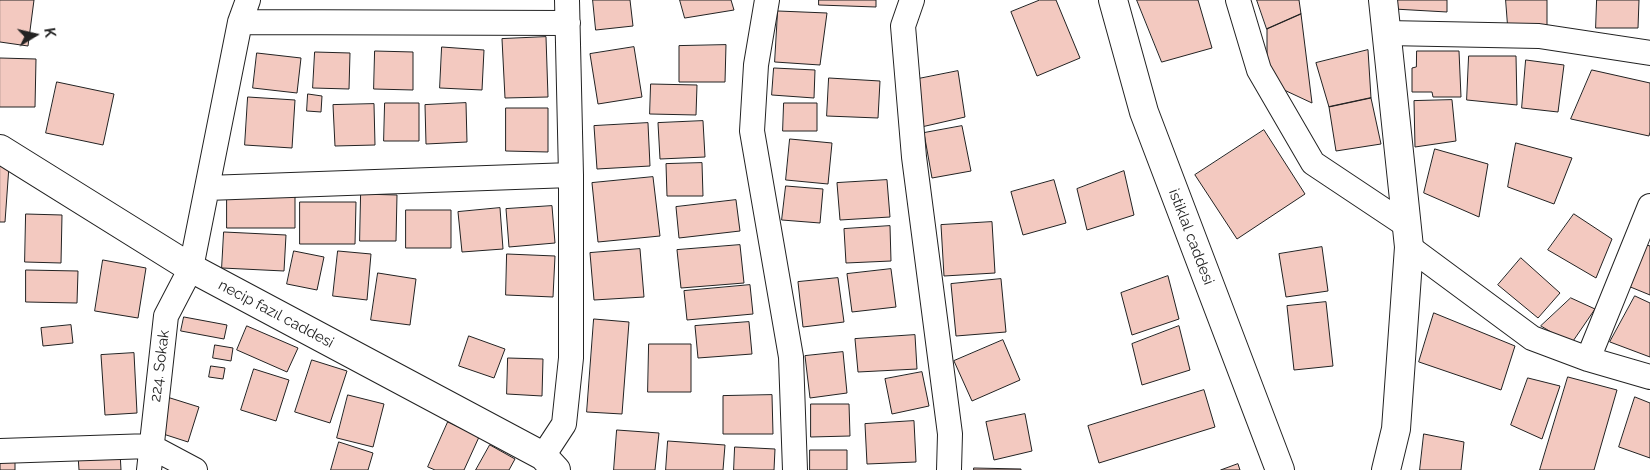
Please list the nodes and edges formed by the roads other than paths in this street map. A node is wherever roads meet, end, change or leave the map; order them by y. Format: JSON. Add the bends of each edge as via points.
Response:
{"nodes":[{"id":1,"x":248,"y":0,"type":"edge"},
{"id":2,"x":567,"y":0,"type":"edge"},
{"id":3,"x":768,"y":0,"type":"edge"},
{"id":4,"x":912,"y":0,"type":"edge"},
{"id":5,"x":1113,"y":0,"type":"edge"},
{"id":6,"x":1238,"y":0,"type":"edge"},
{"id":7,"x":1383,"y":0,"type":"edge"},
{"id":8,"x":240,"y":22,"type":"junction"},
{"id":9,"x":568,"y":23,"type":"junction"},
{"id":10,"x":1386,"y":33,"type":"junction"},
{"id":11,"x":1650,"y":52,"type":"edge"},
{"id":12,"x":0,"y":149,"type":"edge"},
{"id":13,"x":571,"y":175,"type":"junction"},
{"id":14,"x":207,"y":188,"type":"junction"},
{"id":15,"x":1650,"y":206,"type":"edge"},
{"id":16,"x":1408,"y":236,"type":"junction"},
{"id":17,"x":191,"y":268,"type":"junction"},
{"id":18,"x":1588,"y":359,"type":"junction"},
{"id":19,"x":1650,"y":377,"type":"edge"},
{"id":20,"x":150,"y":446,"type":"junction"},
{"id":21,"x":0,"y":451,"type":"edge"},
{"id":22,"x":549,"y":463,"type":"edge"},
{"id":23,"x":149,"y":470,"type":"edge"},
{"id":24,"x":196,"y":470,"type":"edge"},
{"id":25,"x":796,"y":470,"type":"edge"},
{"id":26,"x":949,"y":470,"type":"edge"},
{"id":27,"x":1280,"y":470,"type":"edge"},
{"id":28,"x":1386,"y":470,"type":"edge"}],
"edges":[{"from":1,"to":8,"type":"street","name":"224. Sokak"},
{"from":2,"to":9,"type":"street"},
{"from":3,"to":25,"type":"street","via":[[756,65],[752,131],[791,357]]},
{"from":4,"to":26,"type":"street","via":[[903,26],[914,157],[950,434]]},
{"from":5,"to":27,"type":"street","name":"istiklal caddesi","via":[[1144,112]]},
{"from":6,"to":16,"type":"street","via":[[1259,70],[1313,163]]},
{"from":7,"to":10,"type":"street"},
{"from":8,"to":9,"type":"street"},
{"from":8,"to":14,"type":"street","name":"224. Sokak"},
{"from":9,"to":13,"type":"street"},
{"from":10,"to":11,"type":"street","via":[[1539,36]]},
{"from":10,"to":16,"type":"street"},
{"from":12,"to":17,"type":"street","name":"necip fazıl caddesi"},
{"from":13,"to":14,"type":"street"},
{"from":13,"to":22,"type":"street","via":[[571,358],[564,424]]},
{"from":14,"to":17,"type":"street","name":"224. Sokak"},
{"from":15,"to":18,"type":"street"},
{"from":16,"to":18,"type":"street","via":[[1532,338]]},
{"from":16,"to":28,"type":"street","via":[[1396,429]]},
{"from":17,"to":20,"type":"street","name":"224. Sokak","via":[[166,316]]},
{"from":17,"to":22,"type":"street","name":"necip fazıl caddesi"},
{"from":18,"to":19,"type":"street"},
{"from":20,"to":21,"type":"street"},
{"from":20,"to":23,"type":"street","name":"224. Sokak"},
{"from":20,"to":24,"type":"street"}]}
